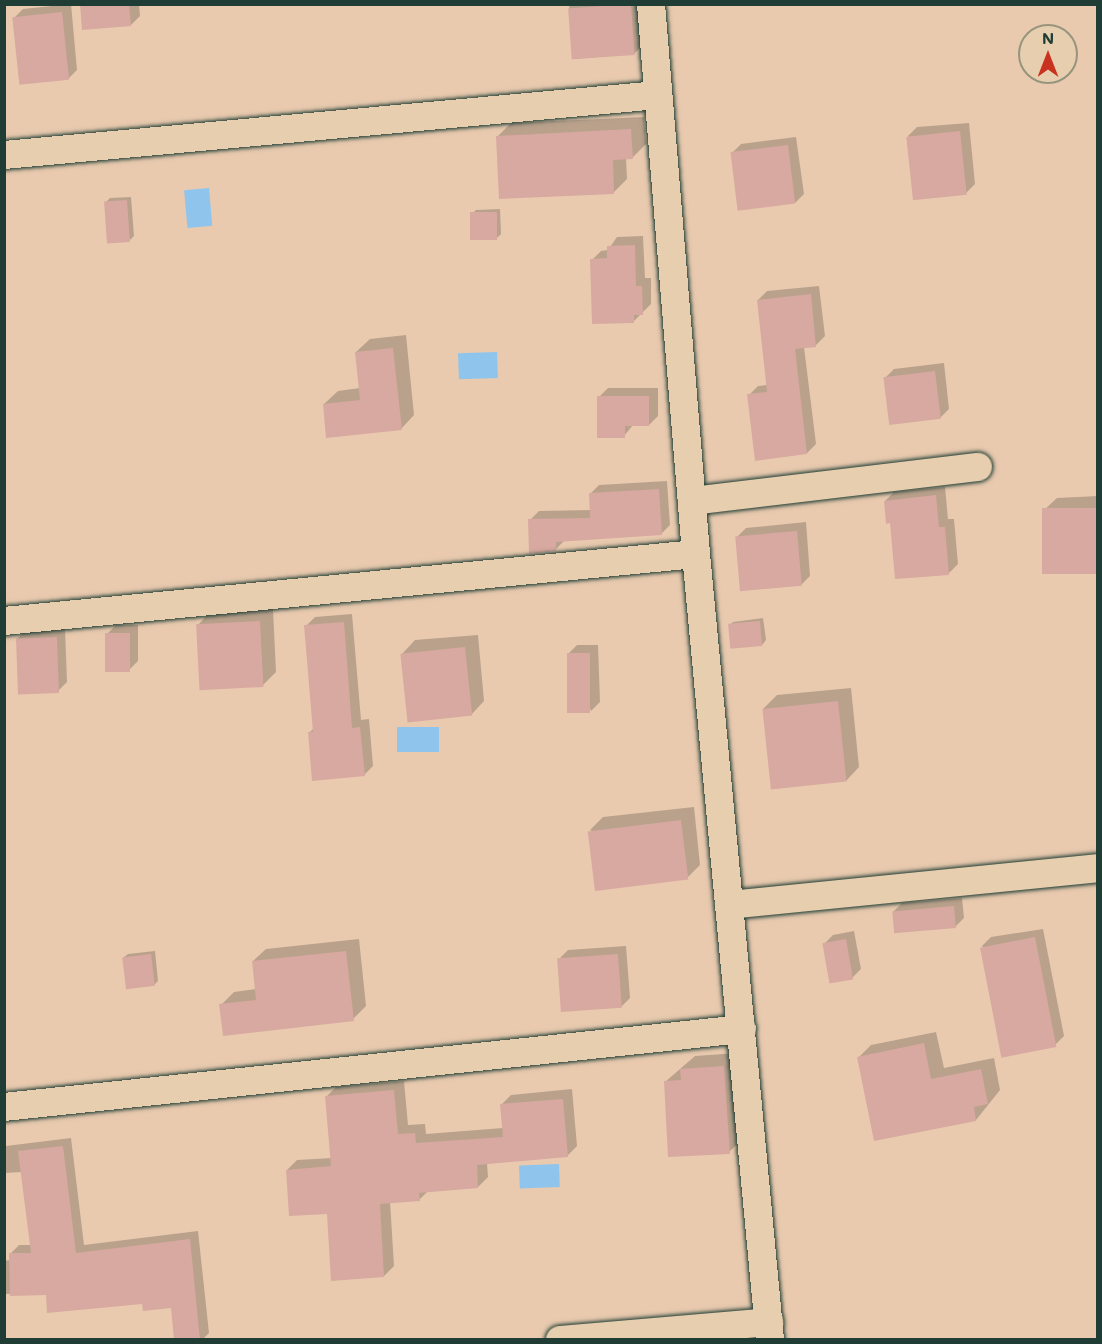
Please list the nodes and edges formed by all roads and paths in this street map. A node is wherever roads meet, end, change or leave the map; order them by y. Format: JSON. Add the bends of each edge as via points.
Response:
{"nodes":[{"id":1,"x":651,"y":4,"type":"edge"},
{"id":2,"x":658,"y":95,"type":"junction"},
{"id":3,"x":4,"y":155,"type":"edge"},
{"id":4,"x":978,"y":467,"type":"dead end"},
{"id":5,"x":692,"y":501,"type":"junction"},
{"id":6,"x":696,"y":554,"type":"junction"},
{"id":7,"x":4,"y":621,"type":"edge"},
{"id":8,"x":1098,"y":868,"type":"edge"},
{"id":9,"x":729,"y":905,"type":"junction"},
{"id":10,"x":742,"y":1029,"type":"junction"},
{"id":11,"x":4,"y":1107,"type":"edge"},
{"id":12,"x":770,"y":1331,"type":"edge"},
{"id":13,"x":560,"y":1340,"type":"edge"}],
"edges":[{"from":1,"to":2,"type":"street"},
{"from":2,"to":3,"type":"street"},
{"from":2,"to":5,"type":"street"},
{"from":4,"to":5,"type":"street"},
{"from":5,"to":6,"type":"street"},
{"from":6,"to":7,"type":"street"},
{"from":6,"to":9,"type":"street"},
{"from":8,"to":9,"type":"street"},
{"from":9,"to":10,"type":"street"},
{"from":10,"to":11,"type":"street"},
{"from":10,"to":12,"type":"street"},
{"from":12,"to":13,"type":"street"}]}
